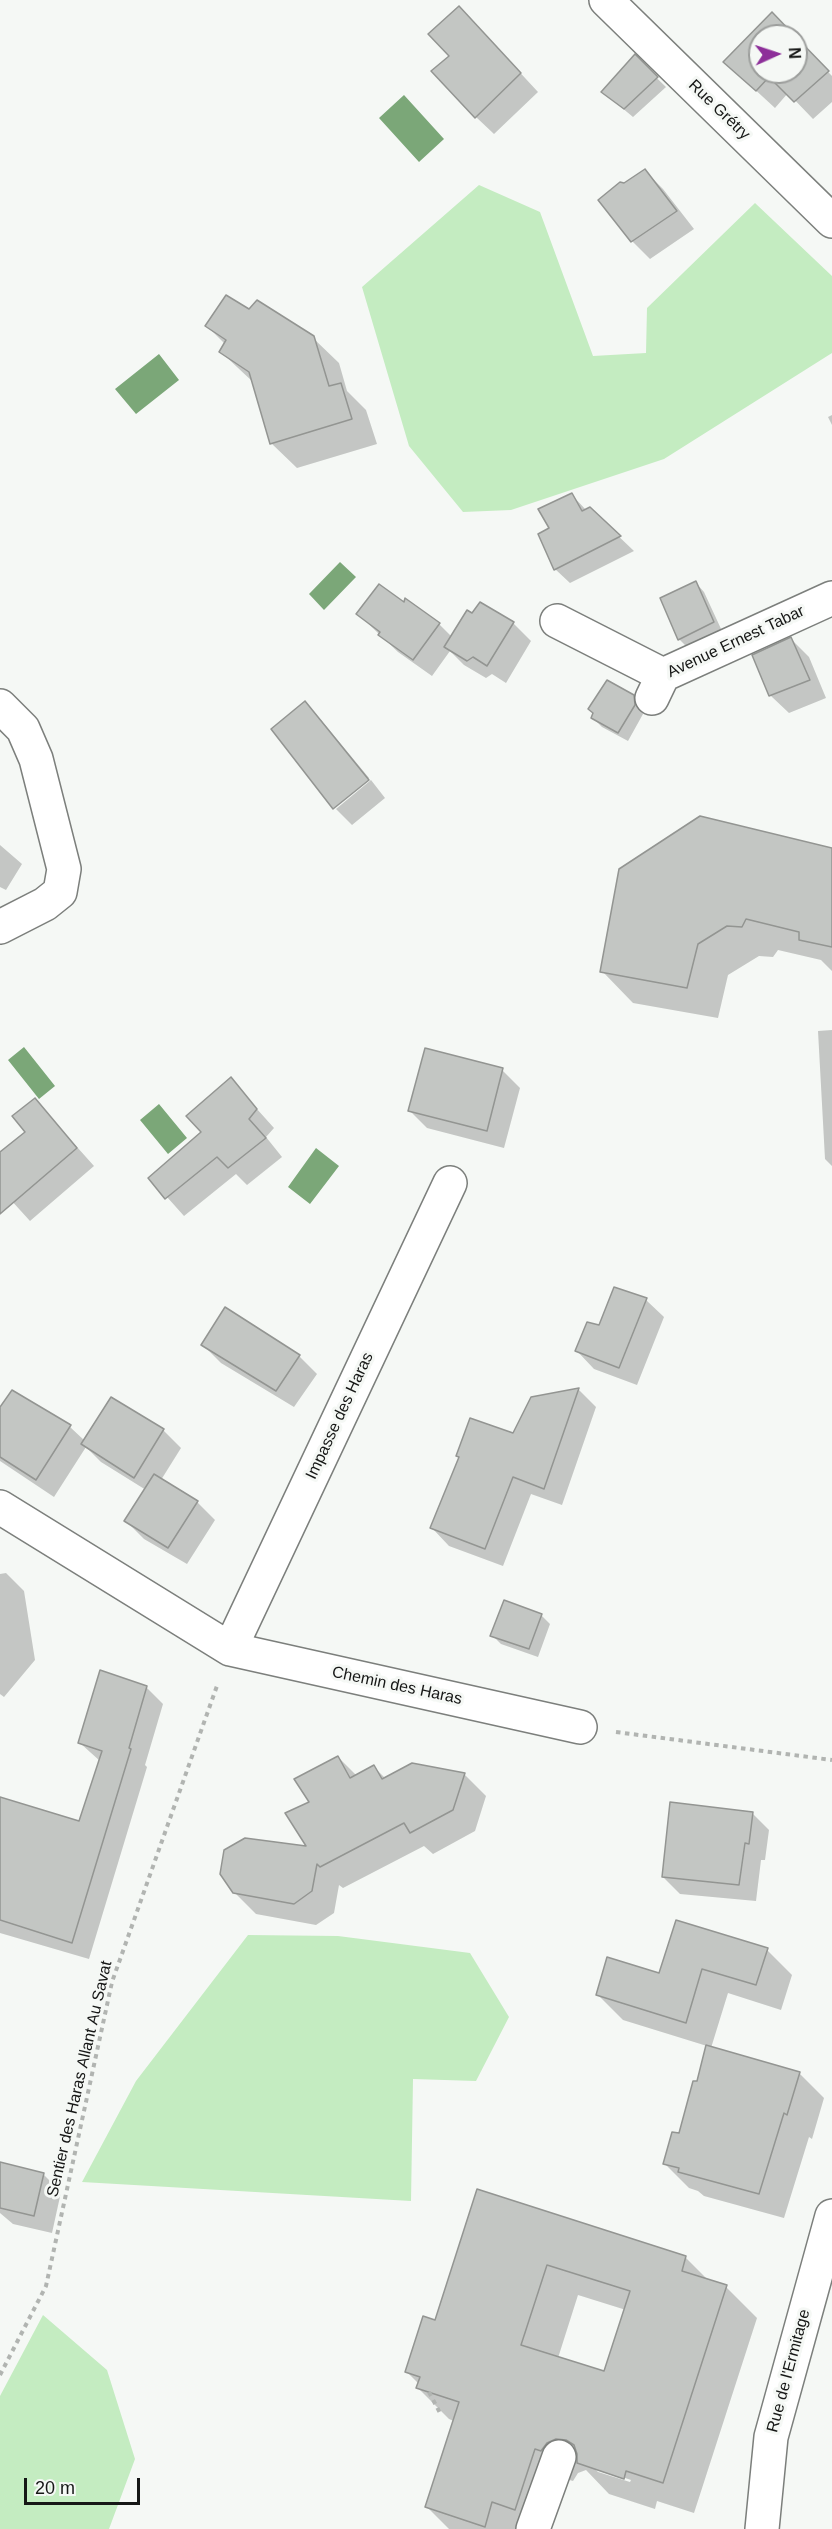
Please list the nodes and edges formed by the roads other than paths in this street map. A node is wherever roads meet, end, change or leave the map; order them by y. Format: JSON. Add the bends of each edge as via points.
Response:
{"nodes":[{"id":1,"x":606,"y":0,"type":"edge"},
{"id":2,"x":832,"y":220,"type":"edge"},
{"id":3,"x":832,"y":598,"type":"edge"},
{"id":4,"x":557,"y":621,"type":"dead end"},
{"id":5,"x":0,"y":706,"type":"edge"},
{"id":6,"x":0,"y":927,"type":"edge"},
{"id":7,"x":450,"y":1182,"type":"dead end"},
{"id":8,"x":0,"y":1507,"type":"edge"},
{"id":9,"x":230,"y":1649,"type":"junction"},
{"id":10,"x":580,"y":1727,"type":"road end"},
{"id":11,"x":832,"y":2216,"type":"edge"},
{"id":12,"x":559,"y":2457,"type":"dead end"},
{"id":13,"x":761,"y":2524,"type":"edge"},
{"id":14,"x":533,"y":2529,"type":"edge"}],
"edges":[{"from":1,"to":2,"type":"street","name":"Rue Grétry"},
{"from":3,"to":4,"type":"street","name":"Avenue Ernest Tabar","via":[[657,687]]},
{"from":5,"to":6,"type":"street","via":[[23,729],[36,759],[64,869],[60,892]]},
{"from":7,"to":9,"type":"street","name":"Impasse des Haras"},
{"from":8,"to":9,"type":"street","name":"Chemin des Haras"},
{"from":9,"to":10,"type":"street","name":"Chemin des Haras"},
{"from":11,"to":13,"type":"street","name":"Rue de l'Ermitage","via":[[771,2437]]},
{"from":12,"to":14,"type":"street"}]}
